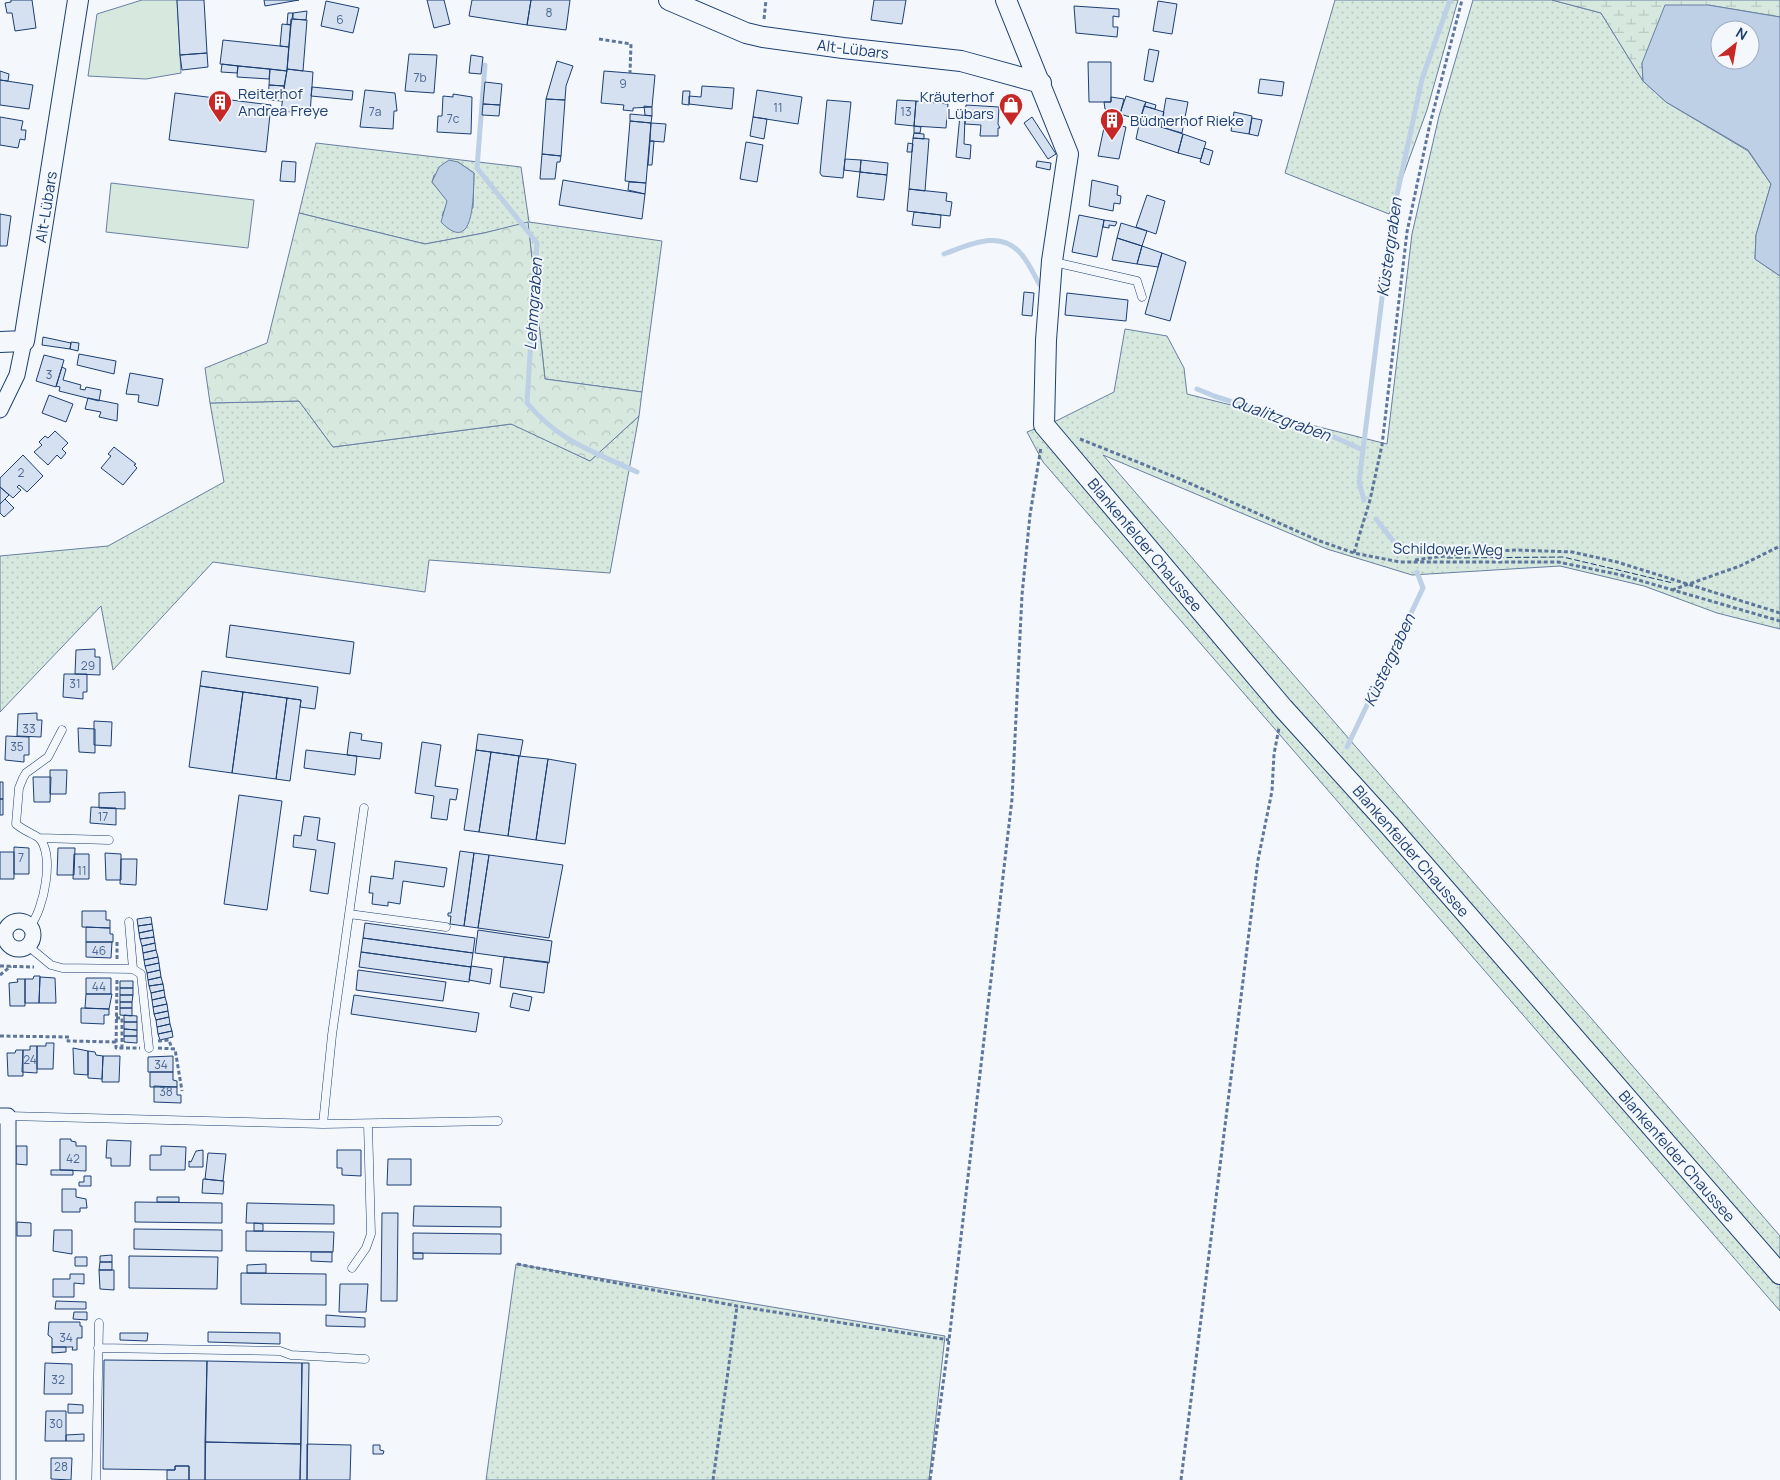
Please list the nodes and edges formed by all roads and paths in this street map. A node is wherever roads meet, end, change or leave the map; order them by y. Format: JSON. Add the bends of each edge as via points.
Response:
{"nodes":[{"id":1,"x":78,"y":0,"type":"edge"},
{"id":2,"x":669,"y":0,"type":"edge"},
{"id":3,"x":766,"y":0,"type":"edge"},
{"id":4,"x":1006,"y":0,"type":"edge"},
{"id":5,"x":1462,"y":0,"type":"edge"},
{"id":6,"x":764,"y":19,"type":"dead end"},
{"id":7,"x":599,"y":39,"type":"dead end"},
{"id":8,"x":630,"y":73,"type":"dead end"},
{"id":9,"x":1041,"y":83,"type":"junction"},
{"id":10,"x":1052,"y":261,"type":"junction"},
{"id":11,"x":1142,"y":296,"type":"dead end"},
{"id":12,"x":24,"y":341,"type":"junction"},
{"id":13,"x":0,"y":342,"type":"edge"},
{"id":14,"x":0,"y":410,"type":"edge"},
{"id":15,"x":1044,"y":425,"type":"junction"},
{"id":16,"x":1071,"y":436,"type":"dead end"},
{"id":17,"x":1780,"y":546,"type":"edge"},
{"id":18,"x":1354,"y":553,"type":"junction"},
{"id":19,"x":1400,"y":562,"type":"junction"},
{"id":20,"x":1688,"y":584,"type":"junction"},
{"id":21,"x":1671,"y":590,"type":"junction"},
{"id":22,"x":1780,"y":613,"type":"edge"},
{"id":23,"x":1780,"y":621,"type":"edge"},
{"id":24,"x":1283,"y":708,"type":"junction"},
{"id":25,"x":62,"y":730,"type":"dead end"},
{"id":26,"x":364,"y":808,"type":"dead end"},
{"id":27,"x":38,"y":838,"type":"junction"},
{"id":28,"x":109,"y":840,"type":"dead end"},
{"id":29,"x":349,"y":914,"type":"junction"},
{"id":30,"x":5,"y":922,"type":"edge"},
{"id":31,"x":129,"y":922,"type":"dead end"},
{"id":32,"x":30,"y":926,"type":"junction"},
{"id":33,"x":446,"y":927,"type":"dead end"},
{"id":34,"x":28,"y":946,"type":"junction"},
{"id":35,"x":0,"y":966,"type":"edge"},
{"id":36,"x":11,"y":966,"type":"junction"},
{"id":37,"x":62,"y":968,"type":"junction"},
{"id":38,"x":133,"y":969,"type":"junction"},
{"id":39,"x":0,"y":975,"type":"edge"},
{"id":40,"x":116,"y":1018,"type":"dead end"},
{"id":41,"x":116,"y":1025,"type":"dead end"},
{"id":42,"x":0,"y":1036,"type":"edge"},
{"id":43,"x":158,"y":1041,"type":"dead end"},
{"id":44,"x":122,"y":1048,"type":"dead end"},
{"id":45,"x":149,"y":1048,"type":"dead end"},
{"id":46,"x":172,"y":1049,"type":"dead end"},
{"id":47,"x":4,"y":1116,"type":"edge"},
{"id":48,"x":498,"y":1121,"type":"dead end"},
{"id":49,"x":323,"y":1124,"type":"junction"},
{"id":50,"x":368,"y":1124,"type":"junction"},
{"id":51,"x":517,"y":1264,"type":"dead end"},
{"id":52,"x":352,"y":1268,"type":"dead end"},
{"id":53,"x":1780,"y":1274,"type":"edge"},
{"id":54,"x":737,"y":1306,"type":"junction"},
{"id":55,"x":98,"y":1323,"type":"dead end"},
{"id":56,"x":949,"y":1340,"type":"junction"},
{"id":57,"x":98,"y":1348,"type":"junction"},
{"id":58,"x":365,"y":1359,"type":"dead end"},
{"id":59,"x":8,"y":1480,"type":"edge"},
{"id":60,"x":96,"y":1480,"type":"edge"},
{"id":61,"x":713,"y":1480,"type":"edge"},
{"id":62,"x":930,"y":1480,"type":"edge"},
{"id":63,"x":1181,"y":1480,"type":"edge"}],
"edges":[{"from":1,"to":12,"type":"street","name":"Alt-Lübars"},
{"from":2,"to":9,"type":"street","name":"Alt-Lübars","via":[[746,33],[763,37],[961,61]]},
{"from":3,"to":6,"type":"path"},
{"from":4,"to":9,"type":"street"},
{"from":5,"to":18,"type":"path","via":[[1429,128],[1407,232],[1382,445]]},
{"from":7,"to":8,"type":"path","via":[[632,44]]},
{"from":9,"to":10,"type":"street","via":[[1068,154]]},
{"from":10,"to":11,"type":"lane","via":[[1137,281]]},
{"from":10,"to":15,"type":"street"},
{"from":12,"to":13,"type":"street"},
{"from":12,"to":14,"type":"street","name":"Alt-Lübars","via":[[17,375]]},
{"from":15,"to":24,"type":"street","name":"Blankenfelder Chaussee"},
{"from":15,"to":56,"type":"path","via":[[1022,595],[1012,799]]},
{"from":16,"to":18,"type":"path","name":"Schildower Weg"},
{"from":17,"to":20,"type":"path","via":[[1740,566]]},
{"from":18,"to":19,"type":"path","name":"Schildower Weg"},
{"from":19,"to":20,"type":"path","via":[[1474,552],[1572,552]]},
{"from":19,"to":21,"type":"path","name":"Schildower Weg","via":[[1558,562],[1621,575]]},
{"from":20,"to":21,"type":"path"},
{"from":20,"to":22,"type":"path"},
{"from":21,"to":23,"type":"path","name":"Schildower Weg"},
{"from":24,"to":53,"type":"street","name":"Blankenfelder Chaussee"},
{"from":24,"to":63,"type":"path","via":[[1274,754],[1272,791],[1258,860]]},
{"from":25,"to":27,"type":"lane","via":[[48,757],[26,773],[19,788],[16,824]]},
{"from":26,"to":29,"type":"lane"},
{"from":27,"to":28,"type":"lane"},
{"from":27,"to":32,"type":"lane","via":[[45,850],[45,896],[37,918]]},
{"from":29,"to":33,"type":"lane"},
{"from":29,"to":49,"type":"lane"},
{"from":30,"to":32,"type":"street","via":[[18,921]]},
{"from":30,"to":34,"type":"street","via":[[6,938],[11,946]]},
{"from":31,"to":38,"type":"lane"},
{"from":32,"to":34,"type":"street","via":[[33,938]]},
{"from":34,"to":37,"type":"lane","via":[[51,965]]},
{"from":35,"to":36,"type":"path"},
{"from":36,"to":37,"type":"path"},
{"from":36,"to":39,"type":"path"},
{"from":37,"to":38,"type":"lane"},
{"from":38,"to":45,"type":"lane","via":[[141,974]]},
{"from":40,"to":44,"type":"path","via":[[122,1018]]},
{"from":41,"to":42,"type":"path","via":[[116,1042],[68,1041],[69,1037]]},
{"from":43,"to":46,"type":"path","via":[[169,1040]]},
{"from":47,"to":49,"type":"lane"},
{"from":47,"to":59,"type":"street"},
{"from":48,"to":50,"type":"lane"},
{"from":49,"to":50,"type":"lane"},
{"from":50,"to":52,"type":"lane","via":[[371,1234]]},
{"from":51,"to":54,"type":"path"},
{"from":54,"to":56,"type":"path"},
{"from":54,"to":61,"type":"path"},
{"from":55,"to":57,"type":"lane"},
{"from":56,"to":62,"type":"path"},
{"from":57,"to":58,"type":"lane","via":[[280,1350],[291,1355]]},
{"from":57,"to":60,"type":"lane"}]}
